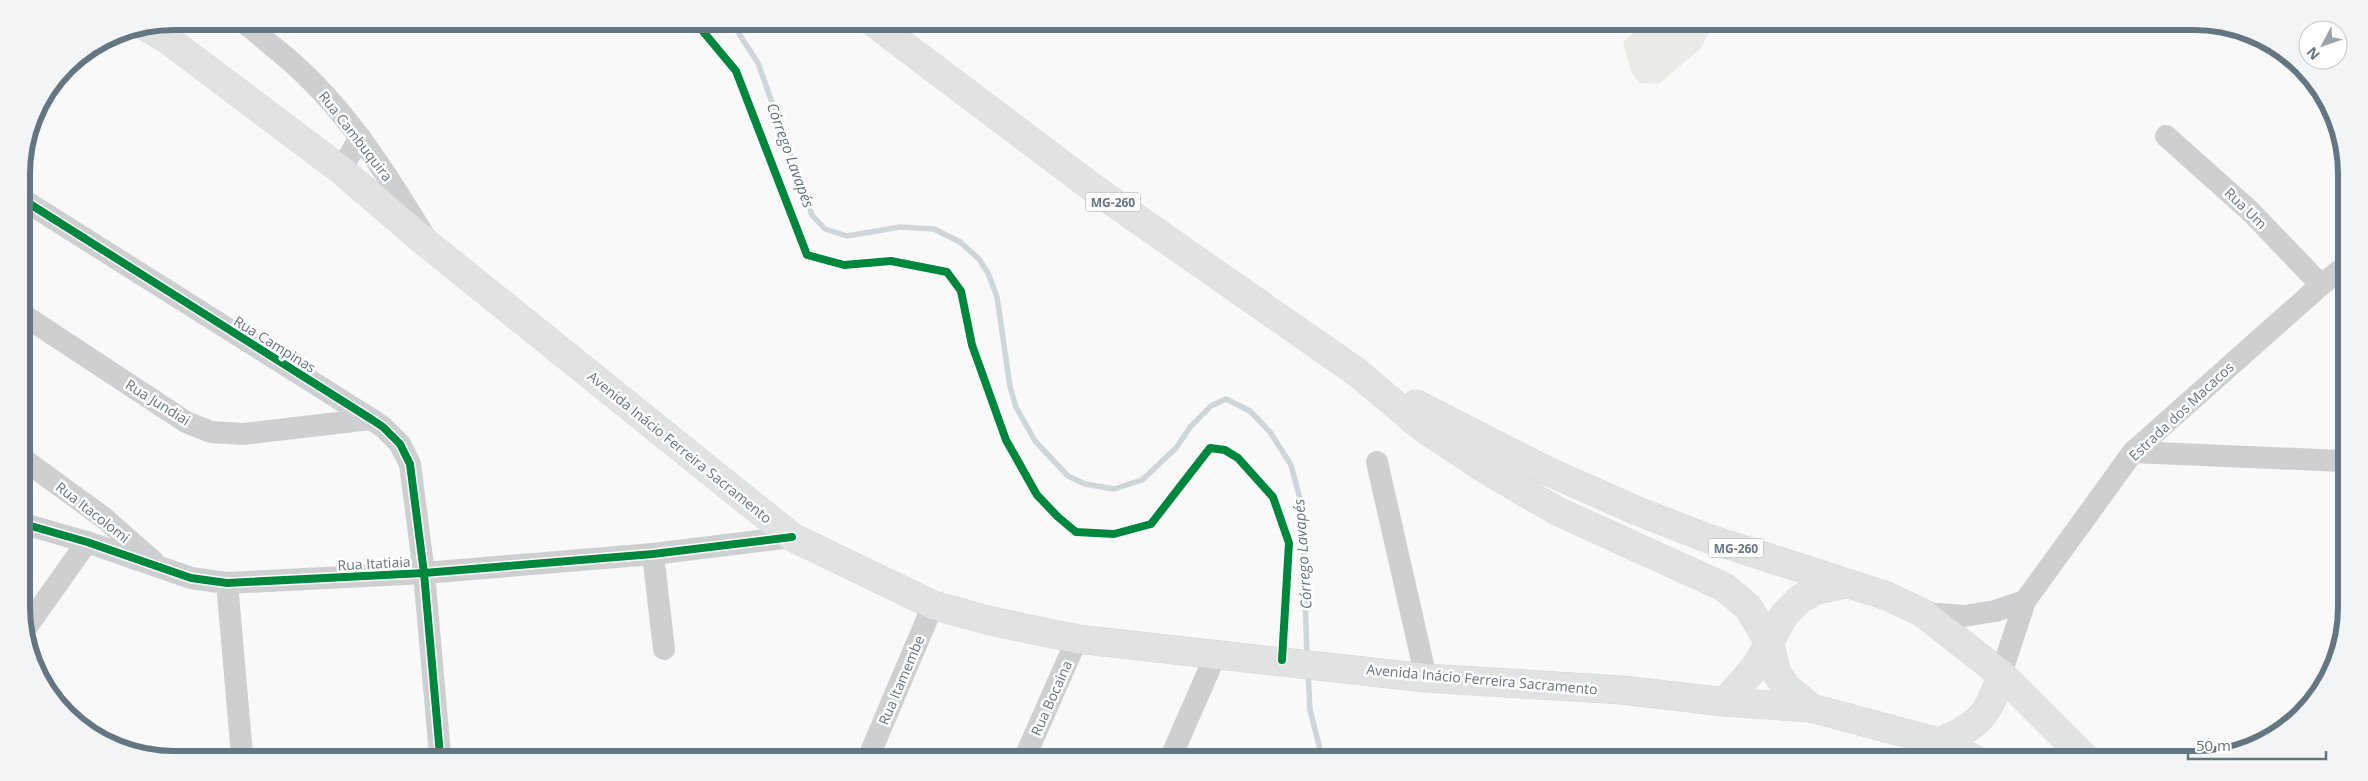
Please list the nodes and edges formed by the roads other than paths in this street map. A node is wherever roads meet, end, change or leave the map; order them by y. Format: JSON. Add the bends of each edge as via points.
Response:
{"nodes":[{"id":1,"x":252,"y":30,"type":"edge"},
{"id":2,"x":883,"y":30,"type":"edge"},
{"id":3,"x":154,"y":31,"type":"edge"},
{"id":4,"x":2166,"y":136,"type":"dead end"},
{"id":5,"x":360,"y":137,"type":"junction"},
{"id":6,"x":341,"y":170,"type":"junction"},
{"id":7,"x":30,"y":204,"type":"edge"},
{"id":8,"x":430,"y":246,"type":"junction"},
{"id":9,"x":2338,"y":272,"type":"edge"},
{"id":10,"x":2321,"y":285,"type":"junction"},
{"id":11,"x":30,"y":319,"type":"edge"},
{"id":12,"x":1358,"y":373,"type":"junction"},
{"id":13,"x":371,"y":419,"type":"junction"},
{"id":14,"x":2133,"y":452,"type":"junction"},
{"id":15,"x":2338,"y":461,"type":"edge"},
{"id":16,"x":1377,"y":462,"type":"dead end"},
{"id":17,"x":30,"y":464,"type":"edge"},
{"id":18,"x":30,"y":526,"type":"edge"},
{"id":19,"x":792,"y":537,"type":"junction"},
{"id":20,"x":87,"y":542,"type":"junction"},
{"id":21,"x":653,"y":554,"type":"junction"},
{"id":22,"x":161,"y":569,"type":"junction"},
{"id":23,"x":424,"y":573,"type":"junction"},
{"id":24,"x":227,"y":582,"type":"junction"},
{"id":25,"x":1846,"y":584,"type":"junction"},
{"id":26,"x":2025,"y":601,"type":"junction"},
{"id":27,"x":933,"y":605,"type":"junction"},
{"id":28,"x":1923,"y":613,"type":"junction"},
{"id":29,"x":31,"y":621,"type":"edge"},
{"id":30,"x":1077,"y":639,"type":"junction"},
{"id":31,"x":1769,"y":642,"type":"junction"},
{"id":32,"x":664,"y":649,"type":"dead end"},
{"id":33,"x":1216,"y":654,"type":"junction"},
{"id":34,"x":2001,"y":674,"type":"junction"},
{"id":35,"x":1426,"y":678,"type":"junction"},
{"id":36,"x":1725,"y":702,"type":"junction"},
{"id":37,"x":1812,"y":708,"type":"junction"},
{"id":38,"x":1939,"y":742,"type":"junction"},
{"id":39,"x":242,"y":751,"type":"edge"},
{"id":40,"x":440,"y":751,"type":"edge"},
{"id":41,"x":870,"y":751,"type":"edge"},
{"id":42,"x":1028,"y":751,"type":"edge"},
{"id":43,"x":1174,"y":751,"type":"edge"},
{"id":44,"x":1958,"y":751,"type":"edge"},
{"id":45,"x":2078,"y":751,"type":"edge"}],
"edges":[{"from":1,"to":5,"type":"street","name":"Rua Cambuquira","via":[[292,61],[332,100]]},
{"from":2,"to":12,"type":"main road","number":"MG-260","via":[[1094,188]]},
{"from":3,"to":6,"type":"main road","name":"Avenida Inácio Ferreira Sacramento"},
{"from":4,"to":10,"type":"street","name":"Rua Um","via":[[2250,211]]},
{"from":5,"to":6,"type":"street"},
{"from":5,"to":8,"type":"street","name":"Rua Cambuquira"},
{"from":6,"to":8,"type":"main road","name":"Avenida Inácio Ferreira Sacramento"},
{"from":7,"to":13,"type":"street","name":"Rua Campinas"},
{"from":8,"to":19,"type":"main road","name":"Avenida Inácio Ferreira Sacramento"},
{"from":9,"to":10,"type":"street","name":"Estrada dos Macacos"},
{"from":10,"to":14,"type":"street","name":"Estrada dos Macacos"},
{"from":11,"to":13,"type":"street","name":"Rua Jundiai","via":[[186,422],[211,432],[243,434]]},
{"from":12,"to":25,"type":"main road","number":"MG-260","via":[[1520,458],[1636,510],[1704,537]]},
{"from":12,"to":31,"type":"main road","number":"MG-260","via":[[1423,428],[1485,469],[1557,511],[1724,587],[1748,607]]},
{"from":13,"to":23,"type":"street","name":"Rua Campinas","via":[[400,444],[410,464]]},
{"from":14,"to":15,"type":"street"},
{"from":14,"to":26,"type":"street","name":"Estrada dos Macacos"},
{"from":16,"to":35,"type":"street"},
{"from":17,"to":22,"type":"street","name":"Rua Itacolomi","via":[[104,518]]},
{"from":18,"to":20,"type":"street","name":"Rua Itatiaia"},
{"from":19,"to":21,"type":"street","name":"Rua Itatiaia"},
{"from":19,"to":27,"type":"main road","name":"Avenida Inácio Ferreira Sacramento"},
{"from":20,"to":22,"type":"street","name":"Rua Itatiaia"},
{"from":20,"to":29,"type":"street"},
{"from":21,"to":23,"type":"street","name":"Rua Itatiaia"},
{"from":21,"to":32,"type":"street"},
{"from":22,"to":24,"type":"street","name":"Rua Itatiaia","via":[[190,578]]},
{"from":23,"to":24,"type":"street","name":"Rua Itatiaia"},
{"from":23,"to":40,"type":"street","name":"Rua Campinas"},
{"from":24,"to":39,"type":"street"},
{"from":25,"to":28,"type":"main road","number":"MG-260","via":[[1887,596]]},
{"from":25,"to":31,"type":"main road","via":[[1816,590],[1800,599],[1784,615]]},
{"from":26,"to":28,"type":"street","via":[[1995,611],[1964,616]]},
{"from":26,"to":34,"type":"street","name":"Estrada dos Macacos"},
{"from":27,"to":30,"type":"main road","name":"Avenida Inácio Ferreira Sacramento"},
{"from":27,"to":41,"type":"street","name":"Rua Itamembe"},
{"from":28,"to":34,"type":"main road","number":"MG-260"},
{"from":30,"to":33,"type":"main road","name":"Avenida Inácio Ferreira Sacramento"},
{"from":30,"to":42,"type":"street","name":"Rua Bocaina"},
{"from":31,"to":36,"type":"main road","via":[[1757,665]]},
{"from":31,"to":37,"type":"main road","number":"MG-260","via":[[1777,674],[1787,688]]},
{"from":33,"to":35,"type":"main road","name":"Avenida Inácio Ferreira Sacramento"},
{"from":33,"to":43,"type":"street"},
{"from":34,"to":38,"type":"main road","via":[[1994,698],[1981,718],[1962,734]]},
{"from":34,"to":45,"type":"main road","number":"MG-260"},
{"from":35,"to":36,"type":"main road","name":"Avenida Inácio Ferreira Sacramento","via":[[1622,690]]},
{"from":36,"to":37,"type":"main road","name":"Avenida Inácio Ferreira Sacramento"},
{"from":37,"to":38,"type":"main road","number":"MG-260"},
{"from":38,"to":44,"type":"main road","number":"MG-260"}]}
